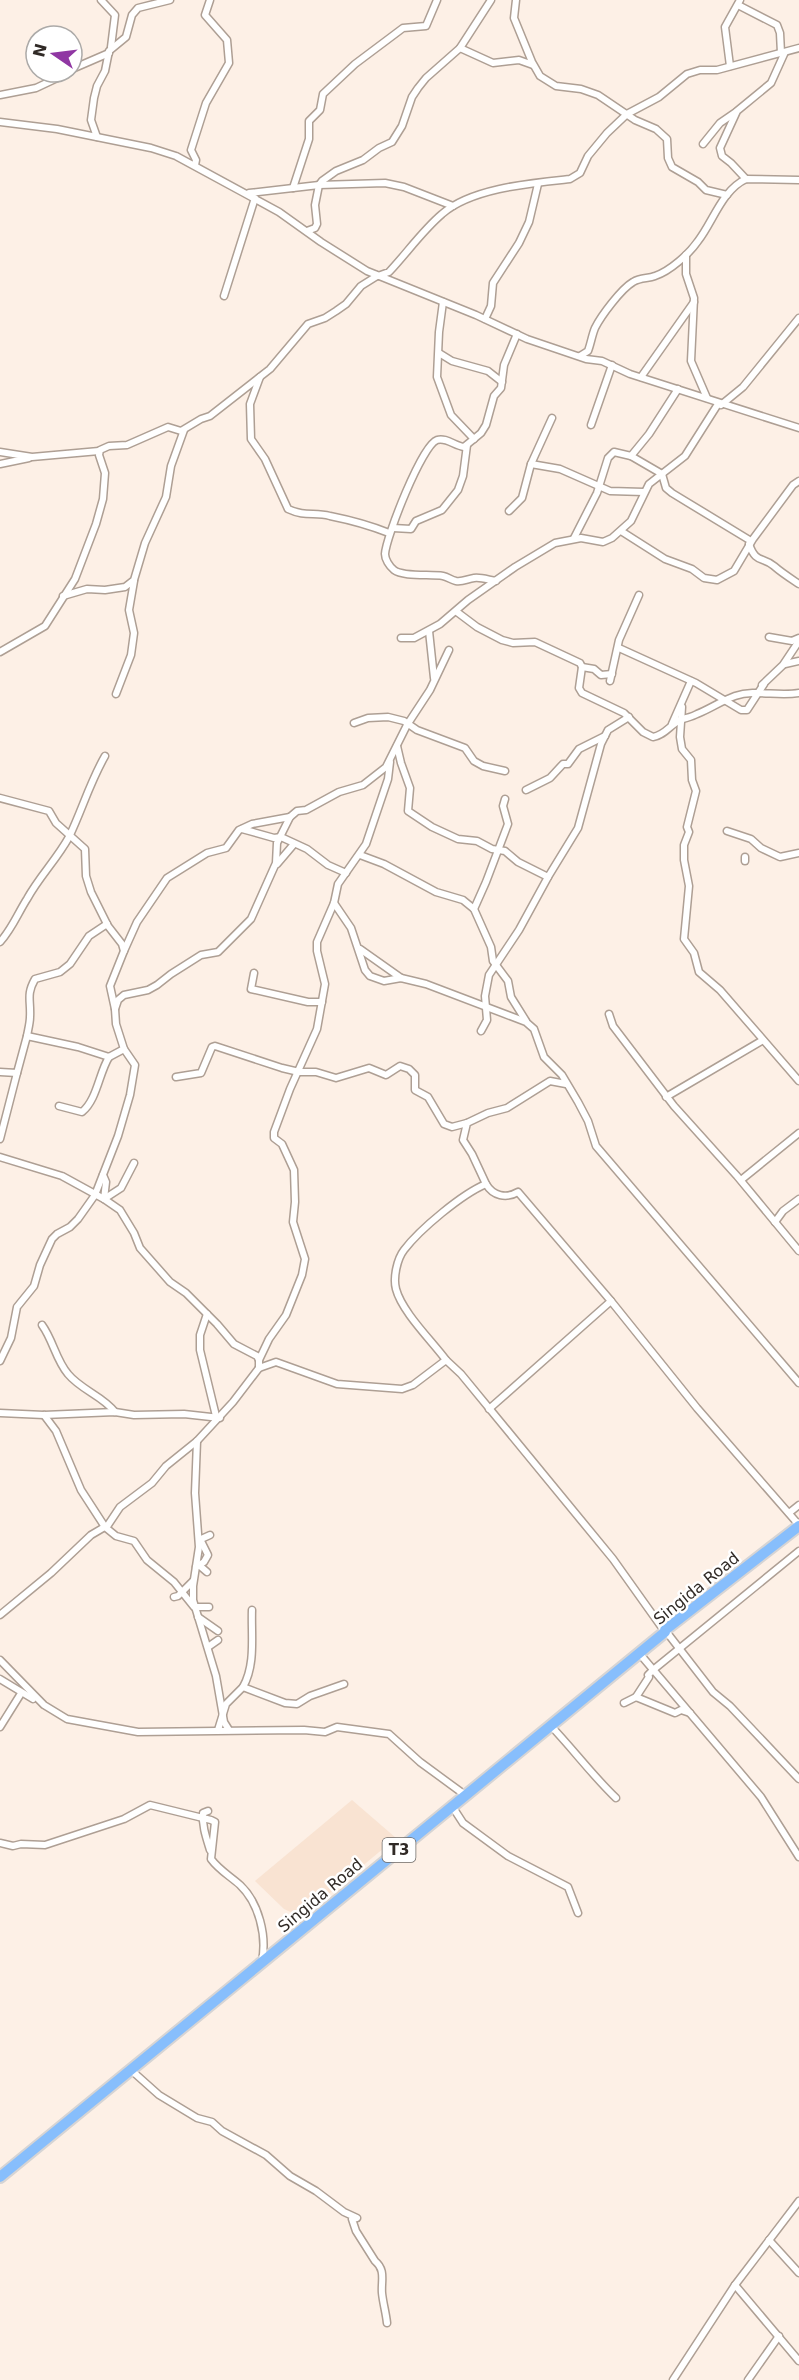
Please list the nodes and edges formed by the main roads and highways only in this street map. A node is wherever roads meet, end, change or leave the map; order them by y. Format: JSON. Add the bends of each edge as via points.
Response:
{"nodes":[{"id":1,"x":799,"y":1525,"type":"edge"},
{"id":2,"x":0,"y":2177,"type":"edge"}],
"edges":[{"from":1,"to":2,"type":"highway","name":"Singida Road","number":"T3"}]}
